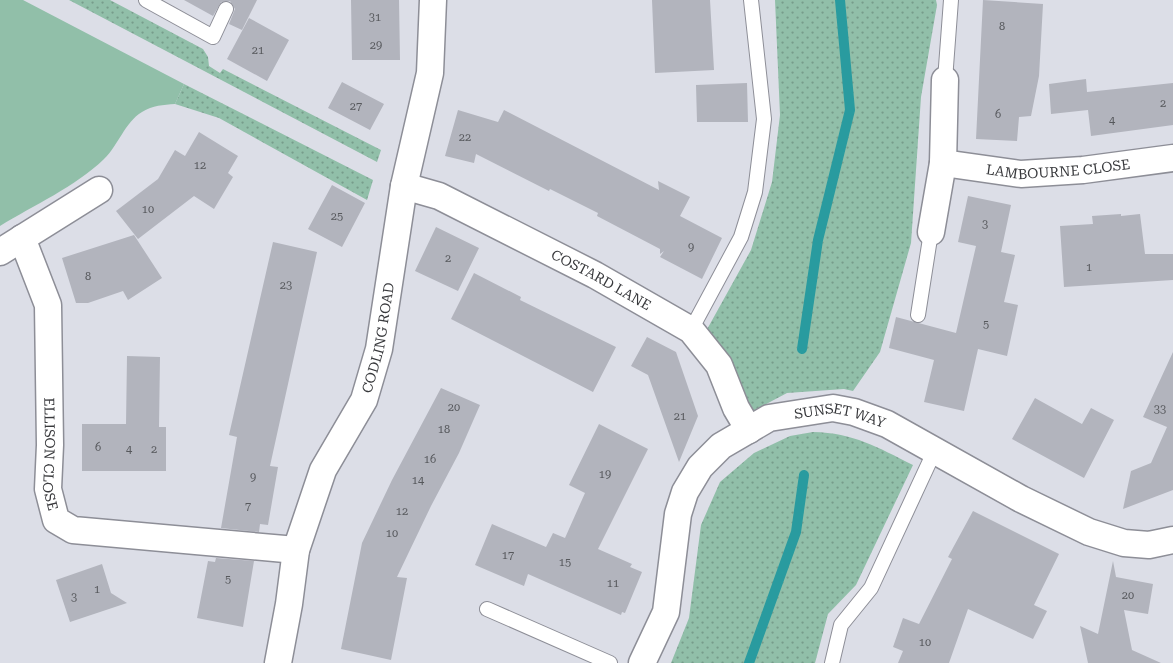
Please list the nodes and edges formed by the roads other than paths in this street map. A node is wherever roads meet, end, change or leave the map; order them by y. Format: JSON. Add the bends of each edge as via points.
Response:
{"nodes":[{"id":1,"x":146,"y":0,"type":"edge"},
{"id":2,"x":433,"y":0,"type":"edge"},
{"id":3,"x":751,"y":0,"type":"edge"},
{"id":4,"x":951,"y":0,"type":"edge"},
{"id":5,"x":226,"y":9,"type":"dead end"},
{"id":6,"x":945,"y":80,"type":"joint"},
{"id":7,"x":1173,"y":158,"type":"edge"},
{"id":8,"x":943,"y":163,"type":"junction"},
{"id":9,"x":404,"y":186,"type":"junction"},
{"id":10,"x":99,"y":190,"type":"dead end"},
{"id":11,"x":931,"y":232,"type":"joint"},
{"id":12,"x":22,"y":238,"type":"junction"},
{"id":13,"x":0,"y":252,"type":"edge"},
{"id":14,"x":918,"y":315,"type":"dead end"},
{"id":15,"x":691,"y":330,"type":"junction"},
{"id":16,"x":749,"y":430,"type":"junction"},
{"id":17,"x":935,"y":450,"type":"junction"},
{"id":18,"x":1173,"y":540,"type":"edge"},
{"id":19,"x":296,"y":550,"type":"junction"},
{"id":20,"x":487,"y":609,"type":"dead end"},
{"id":21,"x":278,"y":663,"type":"edge"},
{"id":22,"x":610,"y":663,"type":"edge"},
{"id":23,"x":642,"y":663,"type":"edge"},
{"id":24,"x":832,"y":663,"type":"edge"}],
"edges":[{"from":1,"to":5,"type":"lane","via":[[213,37]]},
{"from":2,"to":9,"type":"street","name":"CODLING ROAD","via":[[430,73]]},
{"from":3,"to":15,"type":"lane","via":[[764,119],[755,192],[741,237]]},
{"from":4,"to":6,"type":"lane"},
{"from":6,"to":8,"type":"street"},
{"from":7,"to":8,"type":"street","name":"LAMBOURNE CLOSE","via":[[1083,170],[1021,174]]},
{"from":8,"to":11,"type":"street"},
{"from":9,"to":15,"type":"street","name":"COSTARD LANE","via":[[439,196],[595,275]]},
{"from":9,"to":19,"type":"street","name":"CODLING ROAD","via":[[379,349],[364,400],[323,470]]},
{"from":10,"to":12,"type":"street"},
{"from":11,"to":14,"type":"lane"},
{"from":12,"to":13,"type":"street"},
{"from":12,"to":19,"type":"street","name":"ELLISON CLOSE","via":[[48,305],[48,489],[56,520],[72,530]]},
{"from":15,"to":16,"type":"street","name":"COSTARD LANE","via":[[719,365],[736,408]]},
{"from":16,"to":17,"type":"street","name":"SUNSET WAY","via":[[769,418],[833,408],[887,424]]},
{"from":16,"to":23,"type":"street","name":"SUNSET WAY","via":[[721,446],[700,467],[685,492],[678,514],[666,612]]},
{"from":17,"to":18,"type":"street","name":"SUNSET WAY","via":[[1021,499],[1089,532],[1124,543],[1149,545]]},
{"from":17,"to":24,"type":"lane","via":[[871,588],[841,625]]},
{"from":19,"to":21,"type":"street","name":"CODLING ROAD"},
{"from":20,"to":22,"type":"lane"}]}
